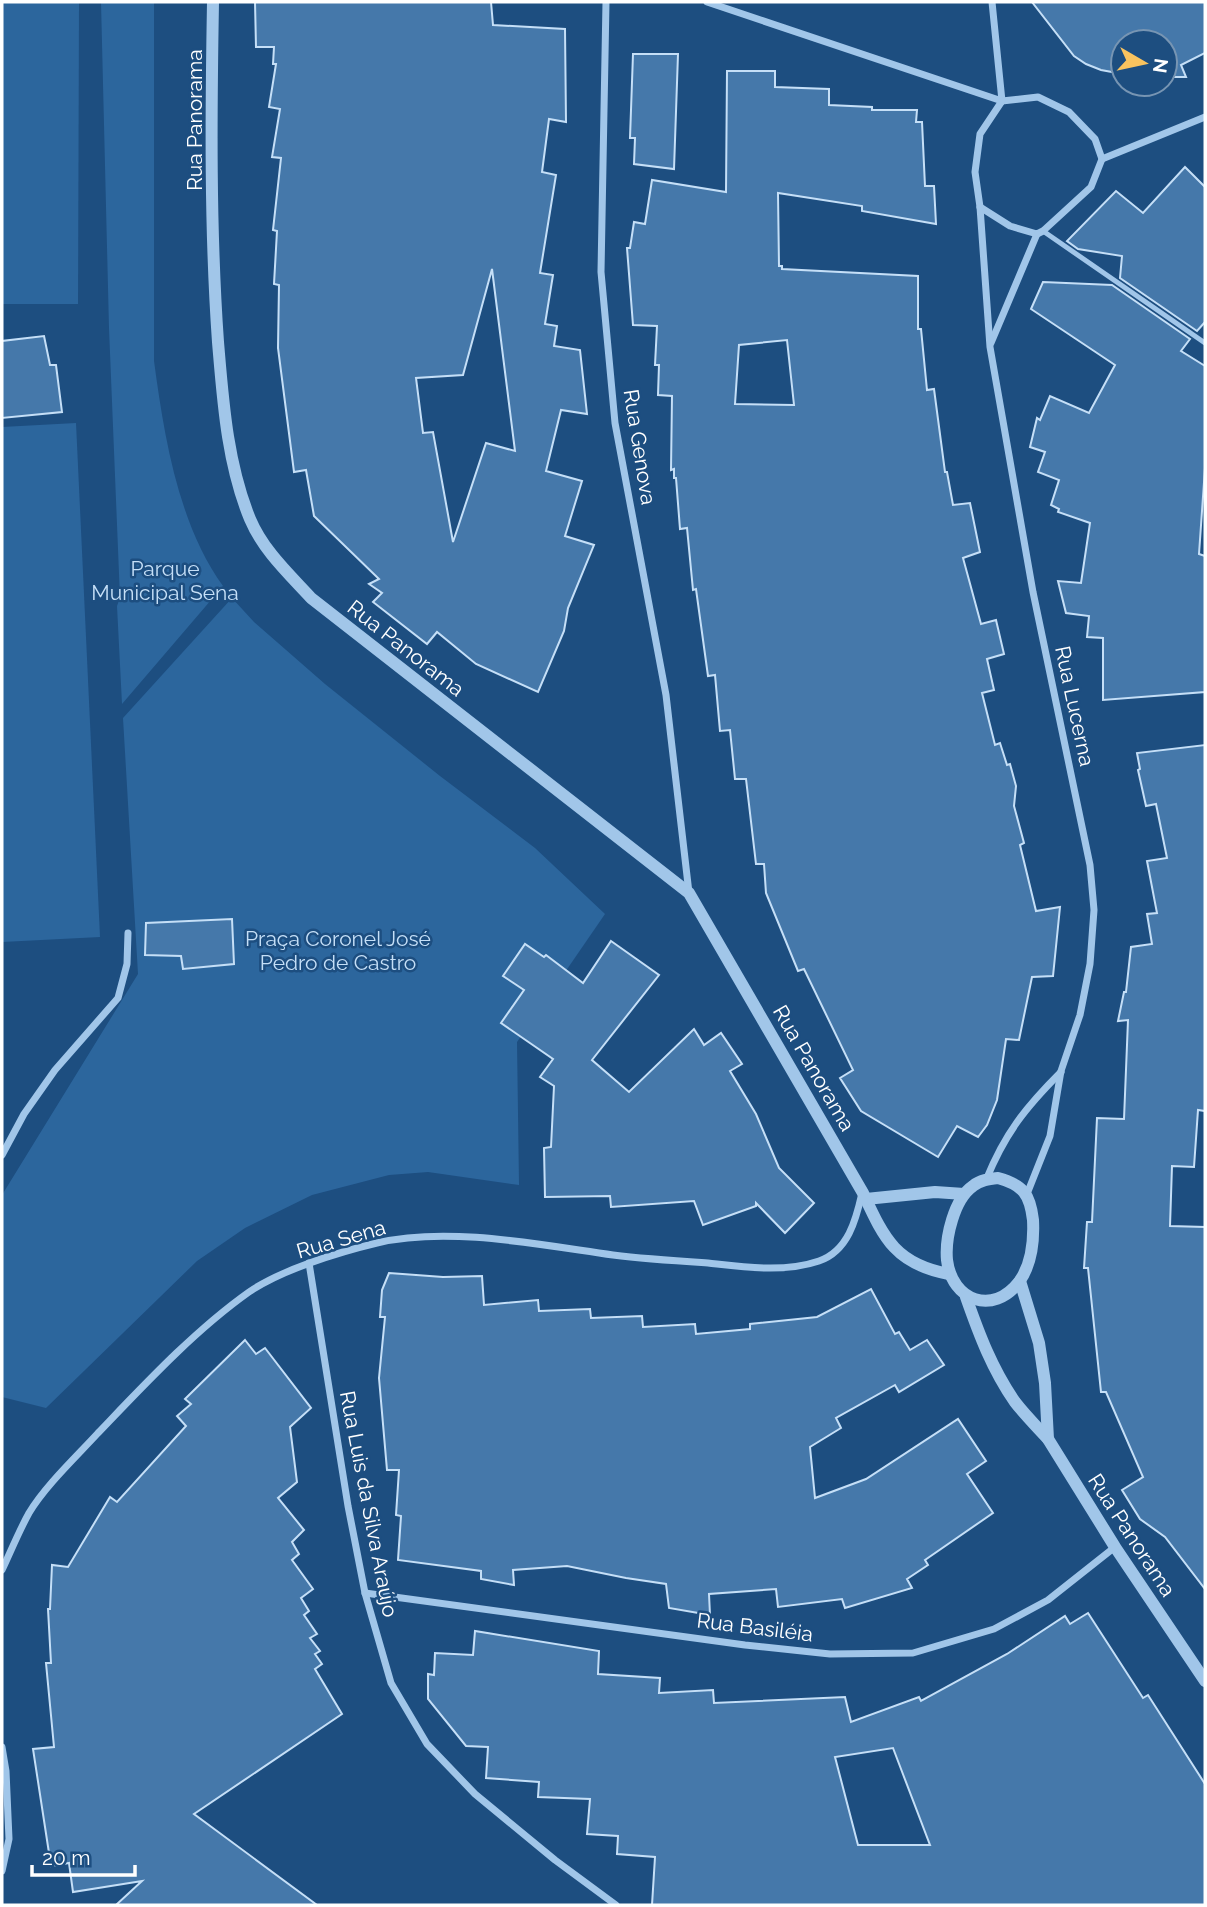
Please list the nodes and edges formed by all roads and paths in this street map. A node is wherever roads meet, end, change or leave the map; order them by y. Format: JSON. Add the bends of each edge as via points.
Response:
{"nodes":[{"id":1,"x":213,"y":2,"type":"edge"},
{"id":2,"x":606,"y":2,"type":"edge"},
{"id":3,"x":707,"y":2,"type":"edge"},
{"id":4,"x":992,"y":2,"type":"edge"},
{"id":5,"x":1002,"y":101,"type":"junction"},
{"id":6,"x":1205,"y":117,"type":"edge"},
{"id":7,"x":1102,"y":159,"type":"junction"},
{"id":8,"x":980,"y":207,"type":"junction"},
{"id":9,"x":1040,"y":233,"type":"junction"},
{"id":10,"x":1205,"y":343,"type":"edge"},
{"id":11,"x":990,"y":347,"type":"junction"},
{"id":12,"x":690,"y":893,"type":"junction"},
{"id":13,"x":128,"y":933,"type":"dead end"},
{"id":14,"x":1061,"y":1071,"type":"junction"},
{"id":15,"x":2,"y":1155,"type":"edge"},
{"id":16,"x":986,"y":1180,"type":"junction"},
{"id":17,"x":964,"y":1194,"type":"junction"},
{"id":18,"x":1027,"y":1194,"type":"junction"},
{"id":19,"x":864,"y":1196,"type":"junction"},
{"id":20,"x":309,"y":1263,"type":"junction"},
{"id":21,"x":949,"y":1273,"type":"junction"},
{"id":22,"x":1020,"y":1281,"type":"junction"},
{"id":23,"x":965,"y":1297,"type":"junction"},
{"id":24,"x":1048,"y":1439,"type":"junction"},
{"id":25,"x":1115,"y":1547,"type":"junction"},
{"id":26,"x":2,"y":1570,"type":"edge"},
{"id":27,"x":365,"y":1593,"type":"junction"},
{"id":28,"x":1205,"y":1681,"type":"edge"},
{"id":29,"x":2,"y":1747,"type":"edge"},
{"id":30,"x":2,"y":1871,"type":"edge"},
{"id":31,"x":617,"y":1905,"type":"edge"}],
"edges":[{"from":1,"to":12,"type":"street","name":"Rua Panorama","via":[[213,270],[232,463],[250,519],[268,551],[311,598]]},
{"from":2,"to":12,"type":"street","name":"Rua Genova","via":[[601,272],[615,423],[666,695]]},
{"from":3,"to":5,"type":"street"},
{"from":4,"to":5,"type":"street"},
{"from":5,"to":7,"type":"street","via":[[1038,97],[1069,112],[1095,139]]},
{"from":5,"to":8,"type":"street","via":[[980,134],[975,172]]},
{"from":6,"to":7,"type":"street"},
{"from":7,"to":9,"type":"street","via":[[1091,187]]},
{"from":8,"to":9,"type":"street","via":[[1010,226]]},
{"from":8,"to":11,"type":"street","name":"Rua Lucerna"},
{"from":9,"to":10,"type":"lane"},
{"from":9,"to":11,"type":"street"},
{"from":11,"to":14,"type":"street","name":"Rua Lucerna","via":[[1033,592],[1090,864],[1094,910],[1090,964],[1080,1015]]},
{"from":12,"to":19,"type":"street","name":"Rua Panorama"},
{"from":13,"to":15,"type":"street","via":[[127,964],[118,998],[55,1070]]},
{"from":14,"to":16,"type":"street","name":"Rua Lucerna","via":[[1018,1119],[998,1149]]},
{"from":14,"to":18,"type":"street","name":"Rua Lucerna","via":[[1050,1136]]},
{"from":16,"to":17,"type":"street"},
{"from":16,"to":18,"type":"street","via":[[998,1178]]},
{"from":17,"to":19,"type":"street"},
{"from":17,"to":21,"type":"street","via":[[948,1232]]},
{"from":18,"to":22,"type":"street","via":[[1034,1238]]},
{"from":19,"to":20,"type":"street","name":"Rua Sena","via":[[842,1245],[820,1261],[787,1267],[756,1268],[506,1240],[436,1237],[379,1242]]},
{"from":19,"to":21,"type":"street","name":"Rua Panorama","via":[[889,1243],[928,1270]]},
{"from":20,"to":26,"type":"street","name":"Rua Sena","via":[[250,1291],[181,1349],[30,1511]]},
{"from":20,"to":27,"type":"street","name":"Rua Luis da Silva Araújo"},
{"from":21,"to":23,"type":"street"},
{"from":22,"to":23,"type":"street","via":[[1007,1294],[990,1300]]},
{"from":22,"to":24,"type":"street","name":"Rua Panorama","via":[[1039,1343]]},
{"from":23,"to":24,"type":"street","via":[[996,1372]]},
{"from":24,"to":25,"type":"street","name":"Rua Panorama"},
{"from":25,"to":27,"type":"street","name":"Rua Basiléia","via":[[1048,1600],[994,1629],[913,1653],[830,1654]]},
{"from":25,"to":28,"type":"street","name":"Rua Panorama"},
{"from":27,"to":31,"type":"street","name":"Rua Luis da Silva Araújo","via":[[391,1683],[427,1744],[475,1794]]},
{"from":29,"to":30,"type":"street","via":[[9,1839]]}]}
